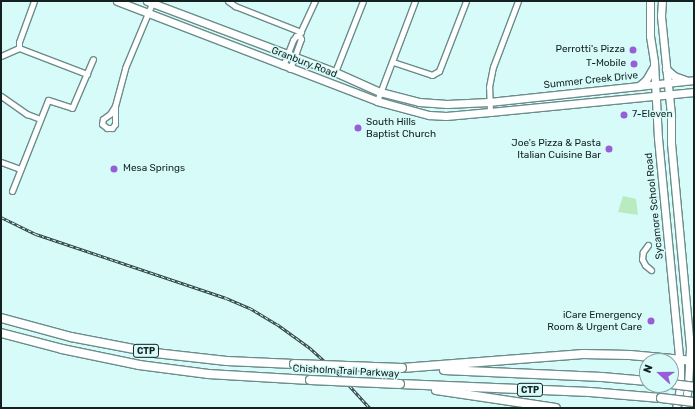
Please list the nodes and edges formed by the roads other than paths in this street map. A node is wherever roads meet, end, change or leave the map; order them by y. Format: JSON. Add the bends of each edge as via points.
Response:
{"nodes":[{"id":1,"x":34,"y":1,"type":"edge"},
{"id":2,"x":117,"y":1,"type":"edge"},
{"id":3,"x":228,"y":1,"type":"edge"},
{"id":4,"x":315,"y":1,"type":"edge"},
{"id":5,"x":363,"y":1,"type":"edge"},
{"id":6,"x":416,"y":1,"type":"edge"},
{"id":7,"x":466,"y":1,"type":"edge"},
{"id":8,"x":518,"y":1,"type":"edge"},
{"id":9,"x":650,"y":1,"type":"edge"},
{"id":10,"x":662,"y":1,"type":"edge"},
{"id":11,"x":150,"y":2,"type":"edge"},
{"id":12,"x":148,"y":13,"type":"junction"},
{"id":13,"x":300,"y":33,"type":"junction"},
{"id":14,"x":18,"y":48,"type":"junction"},
{"id":15,"x":1,"y":56,"type":"edge"},
{"id":16,"x":291,"y":56,"type":"junction"},
{"id":17,"x":93,"y":59,"type":"dead end"},
{"id":18,"x":393,"y":62,"type":"junction"},
{"id":19,"x":654,"y":62,"type":"junction"},
{"id":20,"x":287,"y":67,"type":"junction"},
{"id":21,"x":666,"y":69,"type":"junction"},
{"id":22,"x":335,"y":72,"type":"junction"},
{"id":23,"x":87,"y":74,"type":"junction"},
{"id":24,"x":690,"y":81,"type":"edge"},
{"id":25,"x":668,"y":83,"type":"junction"},
{"id":26,"x":656,"y":84,"type":"junction"},
{"id":27,"x":638,"y":87,"type":"junction"},
{"id":28,"x":380,"y":92,"type":"junction"},
{"id":29,"x":694,"y":92,"type":"edge"},
{"id":30,"x":570,"y":93,"type":"junction"},
{"id":31,"x":684,"y":93,"type":"junction"},
{"id":32,"x":669,"y":95,"type":"junction"},
{"id":33,"x":1,"y":96,"type":"edge"},
{"id":34,"x":657,"y":96,"type":"junction"},
{"id":35,"x":638,"y":98,"type":"junction"},
{"id":36,"x":377,"y":101,"type":"junction"},
{"id":37,"x":489,"y":102,"type":"junction"},
{"id":38,"x":571,"y":105,"type":"junction"},
{"id":39,"x":115,"y":106,"type":"dead end"},
{"id":40,"x":658,"y":111,"type":"junction"},
{"id":41,"x":490,"y":112,"type":"junction"},
{"id":42,"x":671,"y":115,"type":"junction"},
{"id":43,"x":40,"y":119,"type":"junction"},
{"id":44,"x":1,"y":162,"type":"edge"},
{"id":45,"x":20,"y":169,"type":"junction"},
{"id":46,"x":663,"y":189,"type":"junction"},
{"id":47,"x":675,"y":189,"type":"junction"},
{"id":48,"x":12,"y":191,"type":"dead end"},
{"id":49,"x":648,"y":245,"type":"dead end"},
{"id":50,"x":682,"y":254,"type":"junction"},
{"id":51,"x":670,"y":255,"type":"junction"},
{"id":52,"x":651,"y":270,"type":"dead end"},
{"id":53,"x":1,"y":318,"type":"edge"},
{"id":54,"x":691,"y":319,"type":"edge"},
{"id":55,"x":1,"y":333,"type":"edge"},
{"id":56,"x":678,"y":353,"type":"edge"},
{"id":57,"x":639,"y":355,"type":"edge"},
{"id":58,"x":679,"y":359,"type":"joint"},
{"id":59,"x":692,"y":360,"type":"edge"},
{"id":60,"x":402,"y":368,"type":"junction"},
{"id":61,"x":639,"y":380,"type":"edge"},
{"id":62,"x":400,"y":384,"type":"junction"},
{"id":63,"x":679,"y":385,"type":"edge"},
{"id":64,"x":694,"y":387,"type":"edge"},
{"id":65,"x":679,"y":393,"type":"edge"},
{"id":66,"x":679,"y":393,"type":"edge"},
{"id":67,"x":694,"y":402,"type":"edge"},
{"id":68,"x":556,"y":408,"type":"edge"},
{"id":69,"x":676,"y":408,"type":"edge"},
{"id":70,"x":685,"y":408,"type":"edge"}],
"edges":[{"from":1,"to":14,"type":"street"},
{"from":2,"to":12,"type":"main road","name":"Granbury Road"},
{"from":3,"to":13,"type":"street"},
{"from":4,"to":13,"type":"street"},
{"from":5,"to":22,"type":"street"},
{"from":6,"to":18,"type":"street"},
{"from":7,"to":18,"type":"street","via":[[439,71],[435,74],[426,73]]},
{"from":8,"to":37,"type":"street","via":[[493,67]]},
{"from":9,"to":19,"type":"main road","name":"Sycamore School Road","via":[[650,36]]},
{"from":10,"to":21,"type":"main road"},
{"from":11,"to":12,"type":"street"},
{"from":11,"to":16,"type":"main road","name":"Granbury Road"},
{"from":12,"to":20,"type":"main road","name":"Granbury Road"},
{"from":12,"to":39,"type":"street","via":[[125,68]]},
{"from":13,"to":16,"type":"street","via":[[301,39]]},
{"from":14,"to":15,"type":"street"},
{"from":14,"to":23,"type":"street"},
{"from":16,"to":20,"type":"street"},
{"from":16,"to":22,"type":"main road","name":"Granbury Road"},
{"from":17,"to":23,"type":"street"},
{"from":18,"to":28,"type":"street"},
{"from":19,"to":26,"type":"main road","name":"Sycamore School Road"},
{"from":19,"to":27,"type":"main road","via":[[649,76]]},
{"from":20,"to":36,"type":"main road","name":"Granbury Road"},
{"from":21,"to":24,"type":"main road","via":[[680,79]]},
{"from":21,"to":25,"type":"main road"},
{"from":22,"to":28,"type":"main road","name":"Granbury Road"},
{"from":23,"to":43,"type":"street","via":[[72,108],[48,100]]},
{"from":24,"to":25,"type":"main road","name":"Summer Creek Drive"},
{"from":25,"to":26,"type":"main road","name":"Summer Creek Drive"},
{"from":25,"to":32,"type":"main road"},
{"from":26,"to":27,"type":"main road","name":"Summer Creek Drive"},
{"from":26,"to":34,"type":"main road","name":"Sycamore School Road"},
{"from":27,"to":30,"type":"main road","name":"Summer Creek Drive"},
{"from":28,"to":36,"type":"street"},
{"from":28,"to":37,"type":"main road","name":"Granbury Road","via":[[419,102]]},
{"from":29,"to":31,"type":"main road"},
{"from":30,"to":37,"type":"main road","name":"Summer Creek Drive"},
{"from":30,"to":38,"type":"main road"},
{"from":31,"to":32,"type":"main road"},
{"from":31,"to":42,"type":"main road","via":[[673,102]]},
{"from":32,"to":34,"type":"main road"},
{"from":32,"to":42,"type":"main road"},
{"from":33,"to":43,"type":"street","via":[[27,114]]},
{"from":34,"to":35,"type":"main road"},
{"from":34,"to":40,"type":"main road","name":"Sycamore School Road"},
{"from":35,"to":38,"type":"main road"},
{"from":35,"to":40,"type":"main road","via":[[653,104]]},
{"from":36,"to":41,"type":"main road","name":"Granbury Road","via":[[429,115]]},
{"from":37,"to":41,"type":"street"},
{"from":38,"to":41,"type":"main road"},
{"from":40,"to":46,"type":"main road","name":"Sycamore School Road"},
{"from":42,"to":47,"type":"main road"},
{"from":43,"to":45,"type":"street"},
{"from":44,"to":45,"type":"street"},
{"from":45,"to":48,"type":"street"},
{"from":46,"to":47,"type":"main road"},
{"from":46,"to":51,"type":"main road","name":"Sycamore School Road"},
{"from":47,"to":50,"type":"main road"},
{"from":49,"to":52,"type":"street","via":[[642,259]]},
{"from":50,"to":51,"type":"main road"},
{"from":50,"to":54,"type":"main road"},
{"from":51,"to":56,"type":"main road","name":"Sycamore School Road"},
{"from":53,"to":60,"type":"highway","name":"Chisholm Trail Parkway","number":"CTP","bridge":true,"via":[[71,337],[155,353],[227,361]]},
{"from":54,"to":59,"type":"main road"},
{"from":55,"to":62,"type":"highway","name":"Chisholm Trail Parkway","number":"CTP","bridge":true,"via":[[70,351],[145,366],[214,374]]},
{"from":57,"to":60,"type":"highway","via":[[582,354]]},
{"from":58,"to":59,"type":"highway"},
{"from":58,"to":65,"type":"main road","name":"Sycamore School Road"},
{"from":59,"to":70,"type":"main road"},
{"from":60,"to":61,"type":"highway","name":"Chisholm Trail Parkway","number":"CTP"},
{"from":62,"to":67,"type":"highway","name":"Chisholm Trail Parkway","number":"CTP","bridge":true,"via":[[590,392]]},
{"from":62,"to":68,"type":"highway"},
{"from":63,"to":64,"type":"highway","bridge":true},
{"from":66,"to":69,"type":"main road","name":"Sycamore School Road"}]}
